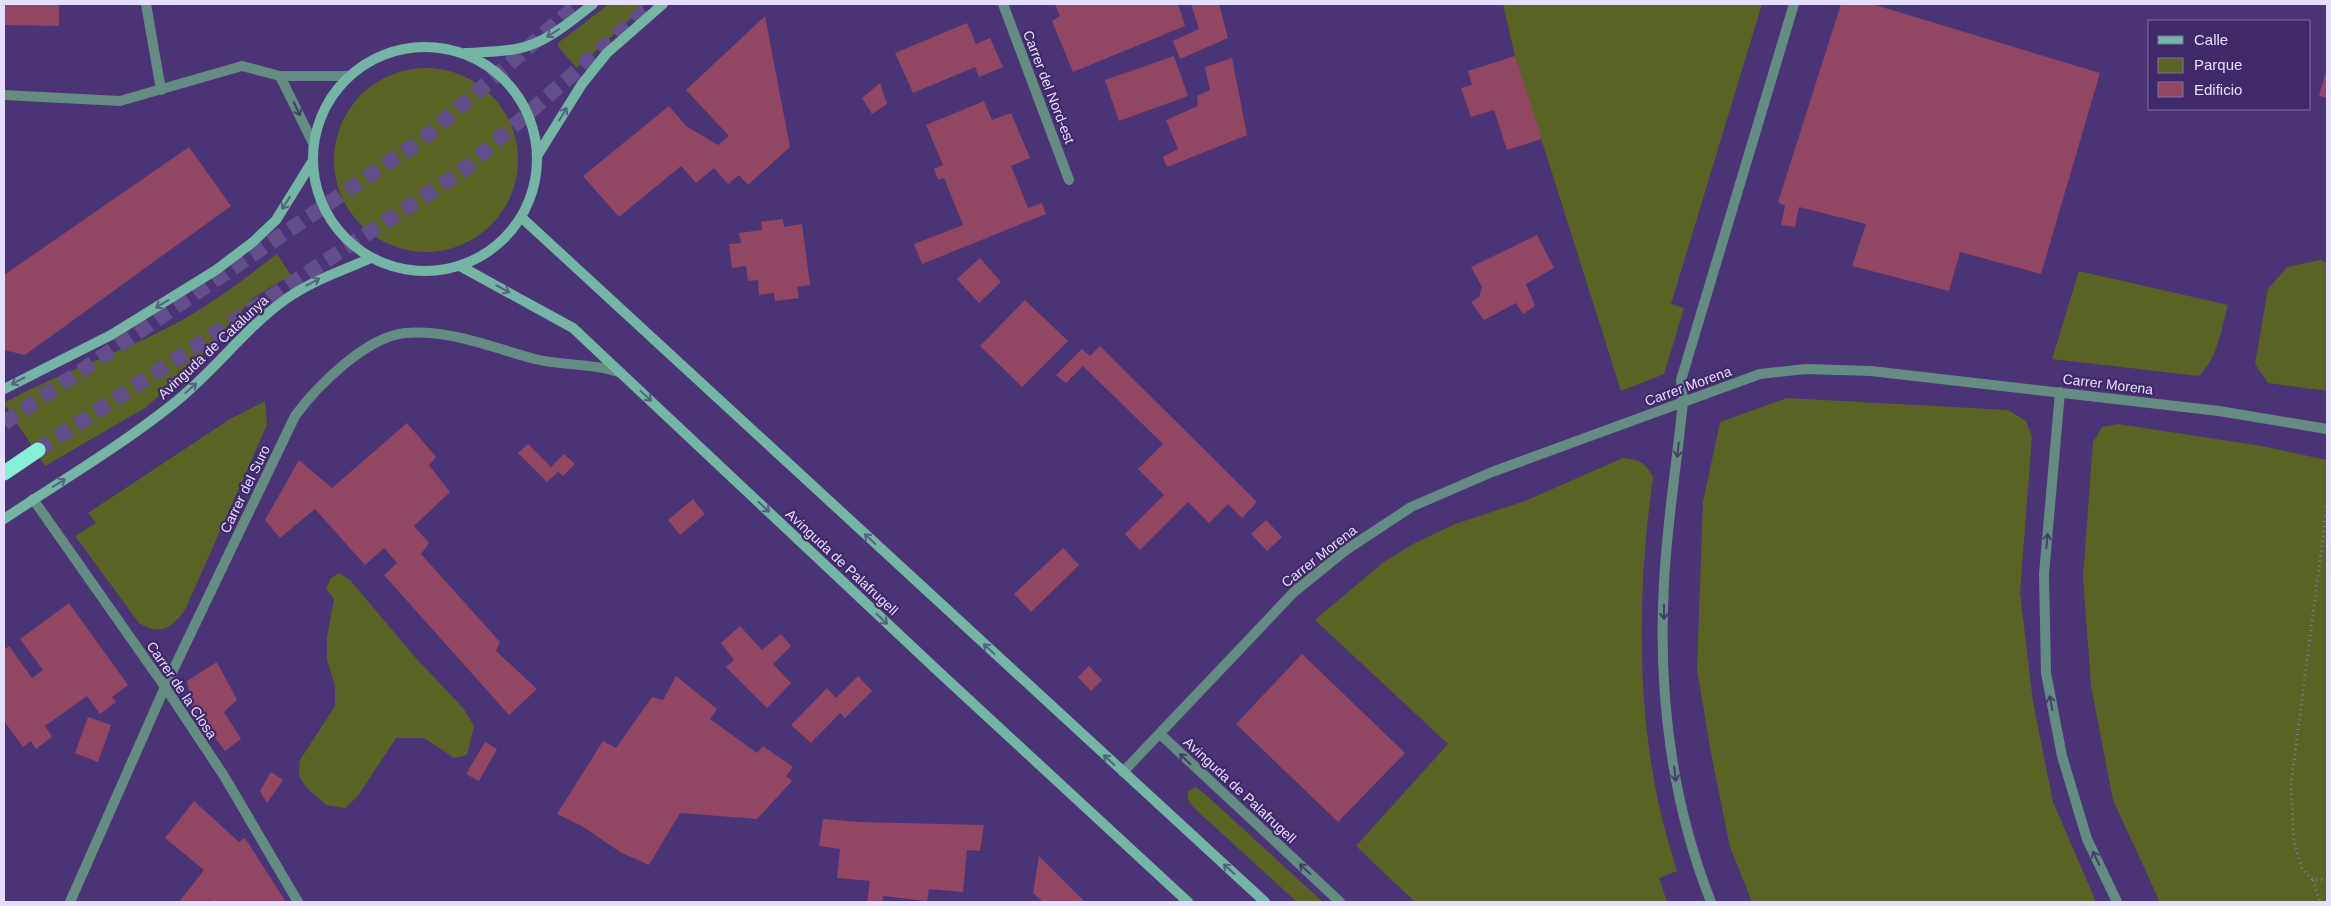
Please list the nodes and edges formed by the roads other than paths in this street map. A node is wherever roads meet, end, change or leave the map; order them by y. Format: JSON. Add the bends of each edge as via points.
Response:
{"nodes":[{"id":1,"x":146,"y":4,"type":"edge"},
{"id":2,"x":592,"y":4,"type":"edge"},
{"id":3,"x":663,"y":4,"type":"edge"},
{"id":4,"x":1003,"y":4,"type":"edge"},
{"id":5,"x":1794,"y":4,"type":"edge"},
{"id":6,"x":464,"y":53,"type":"junction"},
{"id":7,"x":280,"y":76,"type":"junction"},
{"id":8,"x":347,"y":76,"type":"junction"},
{"id":9,"x":161,"y":90,"type":"junction"},
{"id":10,"x":4,"y":95,"type":"edge"},
{"id":11,"x":313,"y":143,"type":"junction"},
{"id":12,"x":537,"y":156,"type":"junction"},
{"id":13,"x":312,"y":162,"type":"junction"},
{"id":14,"x":1069,"y":180,"type":"dead end"},
{"id":15,"x":522,"y":217,"type":"junction"},
{"id":16,"x":371,"y":258,"type":"junction"},
{"id":17,"x":460,"y":266,"type":"junction"},
{"id":18,"x":621,"y":373,"type":"junction"},
{"id":19,"x":4,"y":389,"type":"edge"},
{"id":20,"x":2060,"y":392,"type":"junction"},
{"id":21,"x":1683,"y":402,"type":"junction"},
{"id":22,"x":2327,"y":429,"type":"edge"},
{"id":23,"x":38,"y":450,"type":"tunnel mouth"},
{"id":24,"x":4,"y":473,"type":"edge"},
{"id":25,"x":33,"y":499,"type":"junction"},
{"id":26,"x":4,"y":519,"type":"edge"},
{"id":27,"x":165,"y":687,"type":"junction"},
{"id":28,"x":1160,"y":734,"type":"junction"},
{"id":29,"x":1122,"y":772,"type":"junction"},
{"id":30,"x":70,"y":902,"type":"edge"},
{"id":31,"x":298,"y":902,"type":"edge"},
{"id":32,"x":1188,"y":902,"type":"edge"},
{"id":33,"x":1265,"y":902,"type":"edge"},
{"id":34,"x":1340,"y":902,"type":"edge"},
{"id":35,"x":1711,"y":902,"type":"edge"},
{"id":36,"x":2117,"y":902,"type":"edge"}],
"edges":[{"from":1,"to":9,"type":"street"},
{"from":2,"to":6,"type":"main road","one_way":true,"via":[[558,31],[538,42],[517,49]]},
{"from":12,"to":3,"type":"main road","one_way":true,"via":[[588,76],[607,53]]},
{"from":4,"to":14,"type":"street","name":"Carrer del Nord-est"},
{"from":5,"to":21,"type":"street","via":[[1680,380]]},
{"from":6,"to":8,"type":"main road","via":[[440,47],[390,51]]},
{"from":6,"to":12,"type":"main road","via":[[489,67],[510,86],[530,118]]},
{"from":7,"to":8,"type":"street"},
{"from":7,"to":9,"type":"street","via":[[242,66]]},
{"from":7,"to":11,"type":"street","one_way":true},
{"from":8,"to":11,"type":"main road","via":[[324,107]]},
{"from":9,"to":10,"type":"street","via":[[120,101]]},
{"from":11,"to":13,"type":"main road"},
{"from":12,"to":15,"type":"main road","via":[[534,187]]},
{"from":13,"to":16,"type":"main road","via":[[323,208],[341,233]]},
{"from":13,"to":19,"type":"main road","one_way":true,"via":[[276,220],[216,270],[110,335]]},
{"from":15,"to":17,"type":"main road","via":[[496,246]]},
{"from":29,"to":15,"type":"main road","one_way":true},
{"from":16,"to":17,"type":"main road","via":[[406,270],[424,272]]},
{"from":25,"to":16,"type":"main road","name":"Avinguda de Catalunya","one_way":true,"via":[[108,452],[174,404],[285,299],[316,280]]},
{"from":17,"to":18,"type":"main road","name":"Avinguda de Palafrugell","one_way":true,"via":[[573,328]]},
{"from":18,"to":27,"type":"street","name":"Carrer del Suro","via":[[611,369],[553,363],[459,338],[428,334],[395,335],[364,350],[325,380],[295,416]]},
{"from":18,"to":32,"type":"main road","name":"Avinguda de Palafrugell","one_way":true},
{"from":20,"to":21,"type":"street","name":"Carrer Morena","via":[[1871,371],[1806,369],[1760,374]]},
{"from":20,"to":22,"type":"street","name":"Carrer Morena","via":[[2219,411]]},
{"from":36,"to":20,"type":"street","one_way":true,"via":[[2086,839],[2062,756],[2046,673],[2044,574]]},
{"from":21,"to":28,"type":"street","name":"Carrer Morena","via":[[1492,472],[1411,507],[1346,550],[1294,592]]},
{"from":21,"to":35,"type":"street","one_way":true,"via":[[1664,582],[1664,685],[1677,791],[1702,882]]},
{"from":23,"to":24,"type":"highway"},
{"from":25,"to":26,"type":"main road","name":"Avinguda de Catalunya"},
{"from":25,"to":27,"type":"street","name":"Carrer de la Closa"},
{"from":27,"to":30,"type":"street","name":"Carrer del Suro"},
{"from":27,"to":31,"type":"street","name":"Carrer de la Closa","via":[[224,776]]},
{"from":28,"to":29,"type":"street"},
{"from":34,"to":28,"type":"street","name":"Avinguda de Palafrugell","one_way":true},
{"from":33,"to":29,"type":"main road","one_way":true}]}
